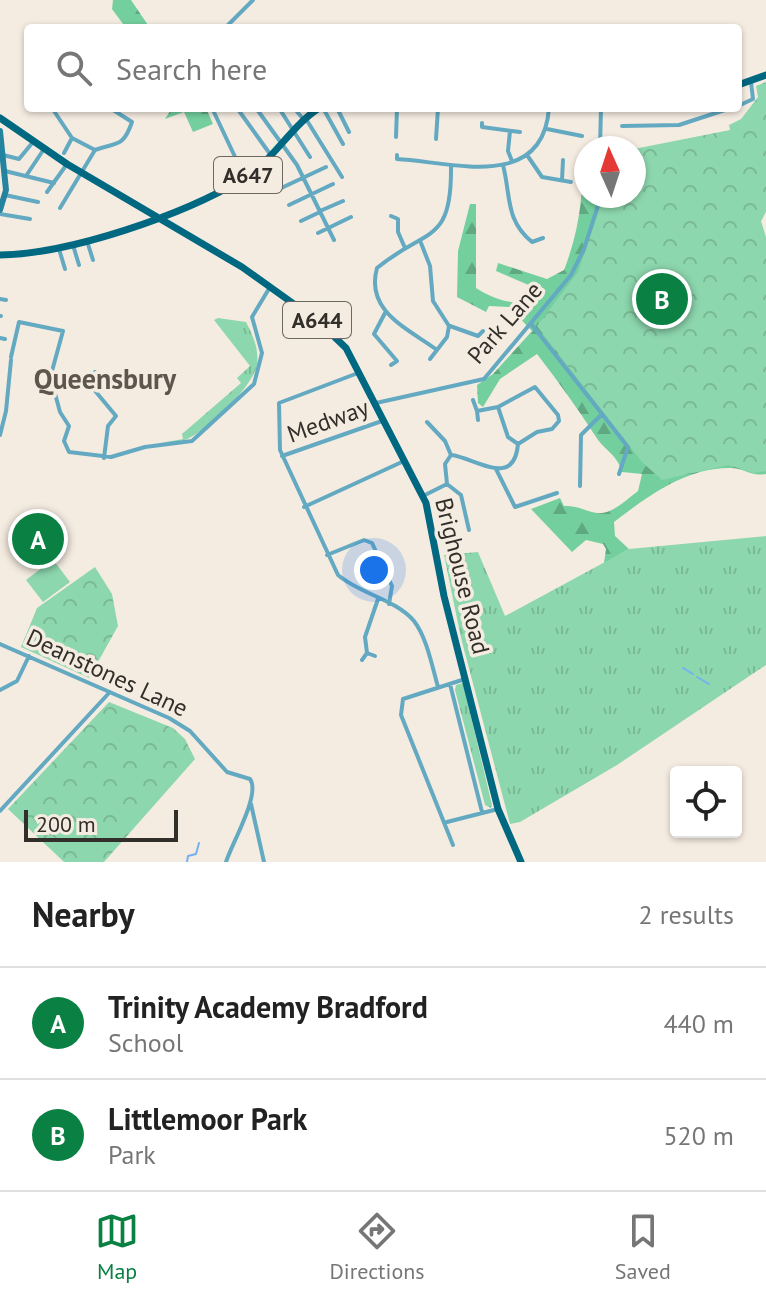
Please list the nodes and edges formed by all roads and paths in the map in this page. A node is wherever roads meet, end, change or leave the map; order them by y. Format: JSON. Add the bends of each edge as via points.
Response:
{"nodes":[{"id":1,"x":253,"y":0,"type":"edge"},
{"id":2,"x":229,"y":24,"type":"edge"},
{"id":3,"x":766,"y":75,"type":"edge"},
{"id":4,"x":751,"y":82,"type":"junction"},
{"id":5,"x":742,"y":84,"type":"edge"},
{"id":6,"x":742,"y":104,"type":"edge"},
{"id":7,"x":55,"y":112,"type":"edge"},
{"id":8,"x":118,"y":112,"type":"edge"},
{"id":9,"x":214,"y":112,"type":"edge"},
{"id":10,"x":240,"y":112,"type":"edge"},
{"id":11,"x":259,"y":112,"type":"edge"},
{"id":12,"x":282,"y":112,"type":"edge"},
{"id":13,"x":298,"y":112,"type":"edge"},
{"id":14,"x":316,"y":112,"type":"edge"},
{"id":15,"x":323,"y":112,"type":"edge"},
{"id":16,"x":339,"y":112,"type":"edge"},
{"id":17,"x":397,"y":112,"type":"edge"},
{"id":18,"x":438,"y":112,"type":"edge"},
{"id":19,"x":549,"y":112,"type":"edge"},
{"id":20,"x":599,"y":112,"type":"edge"},
{"id":21,"x":719,"y":112,"type":"edge"},
{"id":22,"x":0,"y":118,"type":"edge"},
{"id":23,"x":305,"y":120,"type":"junction"},
{"id":24,"x":482,"y":123,"type":"dead end"},
{"id":25,"x":622,"y":126,"type":"dead end"},
{"id":26,"x":547,"y":129,"type":"junction"},
{"id":27,"x":294,"y":131,"type":"junction"},
{"id":28,"x":510,"y":131,"type":"junction"},
{"id":29,"x":0,"y":132,"type":"edge"},
{"id":30,"x":349,"y":132,"type":"dead end"},
{"id":31,"x":520,"y":132,"type":"dead end"},
{"id":32,"x":582,"y":136,"type":"dead end"},
{"id":33,"x":600,"y":136,"type":"edge"},
{"id":34,"x":396,"y":137,"type":"dead end"},
{"id":35,"x":72,"y":138,"type":"junction"},
{"id":36,"x":436,"y":139,"type":"dead end"},
{"id":37,"x":282,"y":141,"type":"junction"},
{"id":38,"x":33,"y":142,"type":"junction"},
{"id":39,"x":343,"y":144,"type":"dead end"},
{"id":40,"x":44,"y":149,"type":"junction"},
{"id":41,"x":95,"y":150,"type":"junction"},
{"id":42,"x":64,"y":153,"type":"dead end"},
{"id":43,"x":270,"y":154,"type":"junction"},
{"id":44,"x":3,"y":155,"type":"junction"},
{"id":45,"x":527,"y":155,"type":"junction"},
{"id":46,"x":310,"y":157,"type":"dead end"},
{"id":47,"x":397,"y":158,"type":"dead end"},
{"id":48,"x":563,"y":160,"type":"dead end"},
{"id":49,"x":512,"y":161,"type":"junction"},
{"id":50,"x":67,"y":164,"type":"junction"},
{"id":51,"x":503,"y":165,"type":"junction"},
{"id":52,"x":451,"y":166,"type":"junction"},
{"id":53,"x":326,"y":167,"type":"dead end"},
{"id":54,"x":5,"y":171,"type":"junction"},
{"id":55,"x":83,"y":174,"type":"junction"},
{"id":56,"x":26,"y":176,"type":"junction"},
{"id":57,"x":342,"y":177,"type":"dead end"},
{"id":58,"x":245,"y":178,"type":"junction"},
{"id":59,"x":303,"y":178,"type":"junction"},
{"id":60,"x":562,"y":180,"type":"junction"},
{"id":61,"x":571,"y":182,"type":"dead end"},
{"id":62,"x":54,"y":183,"type":"junction"},
{"id":63,"x":333,"y":184,"type":"dead end"},
{"id":64,"x":277,"y":190,"type":"dead end"},
{"id":65,"x":3,"y":192,"type":"edge"},
{"id":66,"x":47,"y":192,"type":"dead end"},
{"id":67,"x":312,"y":194,"type":"junction"},
{"id":68,"x":343,"y":201,"type":"dead end"},
{"id":69,"x":38,"y":202,"type":"dead end"},
{"id":70,"x":289,"y":205,"type":"dead end"},
{"id":71,"x":60,"y":208,"type":"dead end"},
{"id":72,"x":597,"y":208,"type":"edge"},
{"id":73,"x":0,"y":212,"type":"edge"},
{"id":74,"x":320,"y":212,"type":"junction"},
{"id":75,"x":159,"y":216,"type":"junction"},
{"id":76,"x":391,"y":216,"type":"dead end"},
{"id":77,"x":351,"y":217,"type":"dead end"},
{"id":78,"x":30,"y":219,"type":"dead end"},
{"id":79,"x":301,"y":221,"type":"dead end"},
{"id":80,"x":328,"y":228,"type":"junction"},
{"id":81,"x":318,"y":233,"type":"dead end"},
{"id":82,"x":543,"y":238,"type":"dead end"},
{"id":83,"x":334,"y":240,"type":"dead end"},
{"id":84,"x":87,"y":241,"type":"junction"},
{"id":85,"x":421,"y":243,"type":"junction"},
{"id":86,"x":73,"y":245,"type":"junction"},
{"id":87,"x":405,"y":248,"type":"junction"},
{"id":88,"x":59,"y":249,"type":"junction"},
{"id":89,"x":0,"y":255,"type":"edge"},
{"id":90,"x":93,"y":260,"type":"dead end"},
{"id":91,"x":79,"y":265,"type":"dead end"},
{"id":92,"x":65,"y":269,"type":"dead end"},
{"id":93,"x":270,"y":287,"type":"junction"},
{"id":94,"x":385,"y":313,"type":"junction"},
{"id":95,"x":532,"y":325,"type":"junction"},
{"id":96,"x":449,"y":326,"type":"junction"},
{"id":97,"x":483,"y":331,"type":"dead end"},
{"id":98,"x":437,"y":350,"type":"junction"},
{"id":99,"x":430,"y":359,"type":"dead end"},
{"id":100,"x":391,"y":365,"type":"dead end"},
{"id":101,"x":95,"y":372,"type":"dead end"},
{"id":102,"x":361,"y":372,"type":"junction"},
{"id":103,"x":473,"y":400,"type":"dead end"},
{"id":104,"x":376,"y":403,"type":"junction"},
{"id":105,"x":498,"y":407,"type":"junction"},
{"id":106,"x":477,"y":411,"type":"junction"},
{"id":107,"x":602,"y":414,"type":"junction"},
{"id":108,"x":386,"y":420,"type":"junction"},
{"id":109,"x":478,"y":420,"type":"dead end"},
{"id":110,"x":431,"y":423,"type":"dead end"},
{"id":111,"x":0,"y":435,"type":"edge"},
{"id":112,"x":518,"y":444,"type":"junction"},
{"id":113,"x":451,"y":455,"type":"junction"},
{"id":114,"x":282,"y":456,"type":"junction"},
{"id":115,"x":104,"y":458,"type":"junction"},
{"id":116,"x":406,"y":460,"type":"junction"},
{"id":117,"x":496,"y":469,"type":"junction"},
{"id":118,"x":619,"y":474,"type":"dead end"},
{"id":119,"x":447,"y":484,"type":"junction"},
{"id":120,"x":580,"y":486,"type":"dead end"},
{"id":121,"x":557,"y":493,"type":"dead end"},
{"id":122,"x":423,"y":496,"type":"junction"},
{"id":123,"x":304,"y":507,"type":"junction"},
{"id":124,"x":469,"y":530,"type":"dead end"},
{"id":125,"x":327,"y":555,"type":"junction"},
{"id":126,"x":378,"y":599,"type":"junction"},
{"id":127,"x":389,"y":604,"type":"junction"},
{"id":128,"x":0,"y":644,"type":"edge"},
{"id":129,"x":367,"y":653,"type":"junction"},
{"id":130,"x":29,"y":656,"type":"junction"},
{"id":131,"x":375,"y":656,"type":"dead end"},
{"id":132,"x":362,"y":660,"type":"dead end"},
{"id":133,"x":467,"y":678,"type":"junction"},
{"id":134,"x":450,"y":684,"type":"junction"},
{"id":135,"x":438,"y":687,"type":"junction"},
{"id":136,"x":0,"y":690,"type":"edge"},
{"id":137,"x":109,"y":693,"type":"junction"},
{"id":138,"x":251,"y":804,"type":"junction"},
{"id":139,"x":498,"y":809,"type":"junction"},
{"id":140,"x":0,"y":811,"type":"edge"},
{"id":141,"x":482,"y":812,"type":"junction"},
{"id":142,"x":447,"y":822,"type":"junction"},
{"id":143,"x":453,"y":845,"type":"dead end"},
{"id":144,"x":226,"y":862,"type":"edge"},
{"id":145,"x":264,"y":862,"type":"edge"},
{"id":146,"x":521,"y":862,"type":"edge"}],
"edges":[{"from":1,"to":2,"type":"street"},
{"from":3,"to":4,"type":"main road"},
{"from":4,"to":5,"type":"main road"},
{"from":4,"to":6,"type":"street","via":[[753,99]]},
{"from":7,"to":35,"type":"street"},
{"from":8,"to":41,"type":"street","via":[[132,122],[129,131],[116,147]]},
{"from":9,"to":58,"type":"street"},
{"from":10,"to":43,"type":"street"},
{"from":11,"to":37,"type":"street"},
{"from":12,"to":27,"type":"street"},
{"from":13,"to":23,"type":"street"},
{"from":14,"to":23,"type":"main road","number":"A647"},
{"from":15,"to":39,"type":"street"},
{"from":16,"to":30,"type":"street"},
{"from":17,"to":34,"type":"street"},
{"from":18,"to":36,"type":"street"},
{"from":19,"to":26,"type":"street"},
{"from":20,"to":33,"type":"street"},
{"from":21,"to":25,"type":"street","via":[[679,125]]},
{"from":22,"to":38,"type":"main road","number":"A644"},
{"from":23,"to":27,"type":"main road","number":"A647"},
{"from":23,"to":57,"type":"street"},
{"from":24,"to":28,"type":"street"},
{"from":26,"to":32,"type":"street"},
{"from":26,"to":45,"type":"street"},
{"from":27,"to":37,"type":"main road","number":"A647"},
{"from":27,"to":46,"type":"street"},
{"from":28,"to":31,"type":"street"},
{"from":28,"to":49,"type":"street"},
{"from":29,"to":44,"type":"street"},
{"from":35,"to":41,"type":"street"},
{"from":35,"to":42,"type":"street"},
{"from":37,"to":43,"type":"main road","number":"A647"},
{"from":37,"to":59,"type":"street"},
{"from":38,"to":40,"type":"main road","number":"A644"},
{"from":38,"to":44,"type":"street","via":[[19,159]]},
{"from":40,"to":50,"type":"main road","number":"A644"},
{"from":40,"to":56,"type":"street"},
{"from":41,"to":55,"type":"street"},
{"from":43,"to":58,"type":"main road","number":"A647"},
{"from":44,"to":54,"type":"street"},
{"from":45,"to":49,"type":"street"},
{"from":45,"to":60,"type":"street","via":[[542,177]]},
{"from":47,"to":52,"type":"street"},
{"from":48,"to":60,"type":"street"},
{"from":49,"to":51,"type":"street"},
{"from":50,"to":55,"type":"main road","number":"A644"},
{"from":50,"to":62,"type":"street"},
{"from":51,"to":52,"type":"street"},
{"from":51,"to":82,"type":"street","via":[[508,209],[517,230],[532,242]]},
{"from":52,"to":85,"type":"street","via":[[449,208]]},
{"from":53,"to":59,"type":"street"},
{"from":54,"to":56,"type":"street"},
{"from":54,"to":65,"type":"street"},
{"from":55,"to":71,"type":"street"},
{"from":55,"to":75,"type":"main road","number":"A644"},
{"from":56,"to":62,"type":"street"},
{"from":58,"to":75,"type":"main road","number":"A647"},
{"from":59,"to":64,"type":"street"},
{"from":59,"to":67,"type":"street"},
{"from":60,"to":61,"type":"street"},
{"from":62,"to":66,"type":"street"},
{"from":63,"to":67,"type":"street"},
{"from":65,"to":69,"type":"street"},
{"from":65,"to":73,"type":"street"},
{"from":67,"to":70,"type":"street"},
{"from":67,"to":74,"type":"street"},
{"from":68,"to":74,"type":"street"},
{"from":72,"to":95,"type":"street","name":"Park Lane","via":[[571,275]]},
{"from":73,"to":78,"type":"street"},
{"from":74,"to":79,"type":"street"},
{"from":74,"to":80,"type":"street"},
{"from":75,"to":84,"type":"main road","number":"A647"},
{"from":75,"to":93,"type":"main road","name":"Brighouse Road","number":"A644"},
{"from":76,"to":87,"type":"street","via":[[398,219]]},
{"from":77,"to":80,"type":"street"},
{"from":80,"to":81,"type":"street"},
{"from":80,"to":83,"type":"street"},
{"from":84,"to":86,"type":"main road","number":"A647"},
{"from":84,"to":90,"type":"street"},
{"from":85,"to":87,"type":"street"},
{"from":85,"to":96,"type":"street","via":[[430,266],[433,301]]},
{"from":86,"to":88,"type":"main road","number":"A647"},
{"from":86,"to":91,"type":"street"},
{"from":87,"to":94,"type":"street","via":[[377,268],[374,288]]},
{"from":88,"to":89,"type":"main road","number":"A647"},
{"from":88,"to":92,"type":"street"},
{"from":93,"to":102,"type":"main road","name":"Brighouse Road","number":"A644","via":[[334,334]]},
{"from":93,"to":115,"type":"street","via":[[252,317],[261,343],[261,368],[242,397],[192,441]]},
{"from":94,"to":98,"type":"street"},
{"from":94,"to":100,"type":"street","via":[[374,334],[397,361]]},
{"from":95,"to":104,"type":"street","name":"Park Lane","via":[[484,379]]},
{"from":95,"to":107,"type":"street"},
{"from":96,"to":97,"type":"street","via":[[478,336]]},
{"from":96,"to":98,"type":"street"},
{"from":98,"to":99,"type":"street"},
{"from":101,"to":115,"type":"street","via":[[86,375],[91,386],[116,416],[108,426]]},
{"from":102,"to":104,"type":"main road","name":"Brighouse Road","number":"A644"},
{"from":102,"to":114,"type":"street","via":[[279,403]]},
{"from":103,"to":106,"type":"street"},
{"from":104,"to":108,"type":"main road","name":"Brighouse Road","number":"A644"},
{"from":105,"to":106,"type":"street"},
{"from":105,"to":112,"type":"street","via":[[508,437]]},
{"from":105,"to":112,"type":"street","via":[[535,387],[558,415],[557,426]]},
{"from":106,"to":109,"type":"street"},
{"from":107,"to":118,"type":"street","via":[[628,447]]},
{"from":107,"to":120,"type":"street","via":[[581,435]]},
{"from":108,"to":114,"type":"street","name":"Medway"},
{"from":108,"to":116,"type":"main road","name":"Brighouse Road","number":"A644"},
{"from":110,"to":113,"type":"street"},
{"from":111,"to":115,"type":"street","via":[[19,322],[63,331],[52,371],[57,402],[69,426],[64,446],[75,454]]},
{"from":112,"to":117,"type":"street","via":[[515,458]]},
{"from":113,"to":117,"type":"street"},
{"from":113,"to":119,"type":"street","via":[[445,464]]},
{"from":114,"to":123,"type":"street"},
{"from":116,"to":122,"type":"main road","name":"Brighouse Road","number":"A644"},
{"from":116,"to":123,"type":"street"},
{"from":117,"to":121,"type":"street","via":[[515,507]]},
{"from":119,"to":122,"type":"street"},
{"from":119,"to":124,"type":"street","via":[[461,495]]},
{"from":122,"to":133,"type":"main road","name":"Brighouse Road","number":"A644"},
{"from":123,"to":125,"type":"street"},
{"from":125,"to":126,"type":"street","via":[[345,580]]},
{"from":125,"to":127,"type":"street","via":[[364,540],[372,543],[392,586]]},
{"from":126,"to":127,"type":"street"},
{"from":126,"to":129,"type":"street","via":[[365,637]]},
{"from":127,"to":135,"type":"street","via":[[413,620]]},
{"from":128,"to":130,"type":"street","name":"Deanstones Lane"},
{"from":129,"to":131,"type":"street"},
{"from":129,"to":132,"type":"street"},
{"from":130,"to":136,"type":"street","via":[[17,681]]},
{"from":130,"to":137,"type":"street","name":"Deanstones Lane"},
{"from":133,"to":134,"type":"street"},
{"from":133,"to":139,"type":"main road","name":"Brighouse Road","number":"A644"},
{"from":134,"to":135,"type":"street"},
{"from":134,"to":141,"type":"street"},
{"from":135,"to":142,"type":"street","via":[[403,699],[401,715]]},
{"from":137,"to":138,"type":"street","name":"Deanstones Lane","via":[[190,731],[227,772],[254,783]]},
{"from":137,"to":140,"type":"street"},
{"from":138,"to":144,"type":"street"},
{"from":138,"to":145,"type":"street"},
{"from":139,"to":141,"type":"street"},
{"from":139,"to":146,"type":"main road","name":"Brighouse Road","number":"A644"},
{"from":141,"to":142,"type":"street"},
{"from":142,"to":143,"type":"street"}]}
